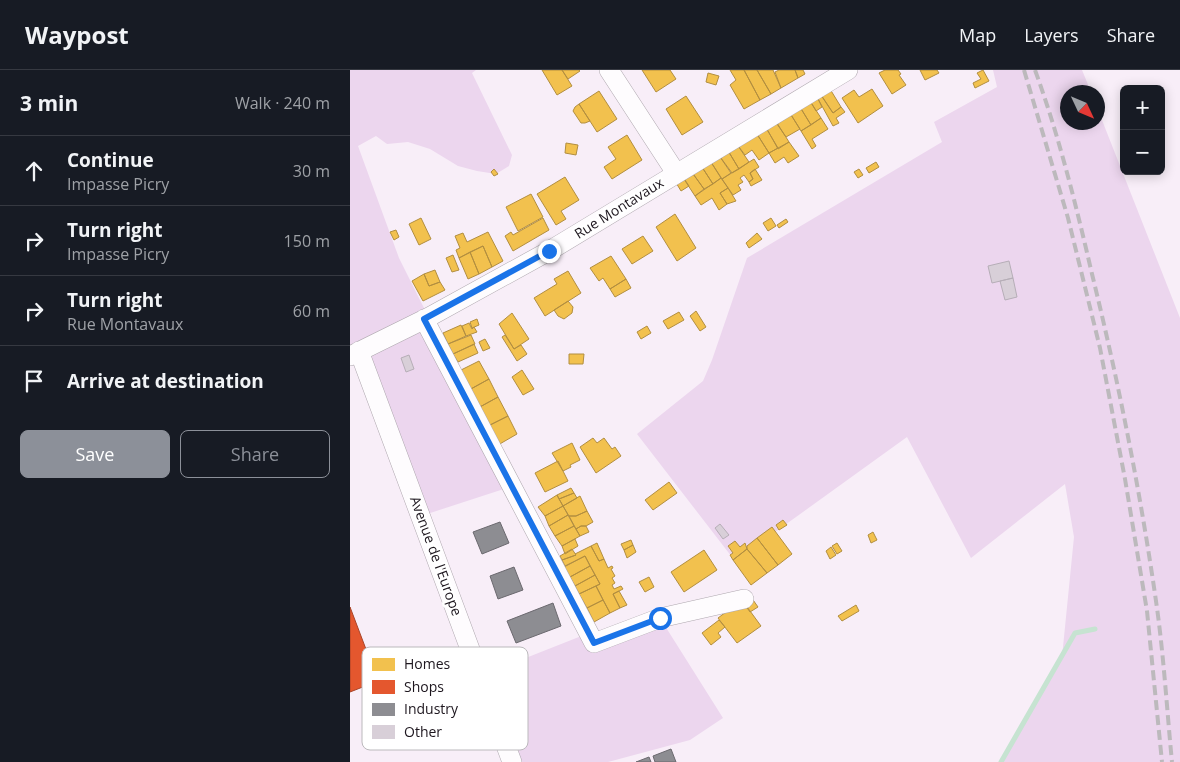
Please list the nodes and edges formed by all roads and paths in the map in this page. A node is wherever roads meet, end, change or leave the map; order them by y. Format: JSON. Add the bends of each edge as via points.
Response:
{"nodes":[{"id":1,"x":609,"y":70,"type":"edge"},
{"id":2,"x":848,"y":70,"type":"edge"},
{"id":3,"x":676,"y":173,"type":"junction"},
{"id":4,"x":424,"y":319,"type":"junction"},
{"id":5,"x":354,"y":354,"type":"edge"},
{"id":6,"x":744,"y":599,"type":"dead end"},
{"id":7,"x":467,"y":647,"type":"edge"},
{"id":8,"x":507,"y":750,"type":"edge"},
{"id":9,"x":512,"y":762,"type":"edge"}],
"edges":[{"from":1,"to":3,"type":"street","name":"Rue Montavaux"},
{"from":2,"to":3,"type":"street","name":"Rue Montavaux"},
{"from":3,"to":4,"type":"street","name":"Rue Montavaux","via":[[549,251]]},
{"from":4,"to":5,"type":"street","name":"Rue Montavaux"},
{"from":4,"to":6,"type":"street","via":[[594,643],[660,618]]},
{"from":5,"to":7,"type":"street","name":"Avenue de l'Europe"},
{"from":8,"to":9,"type":"street","name":"Avenue de l'Europe"}]}
